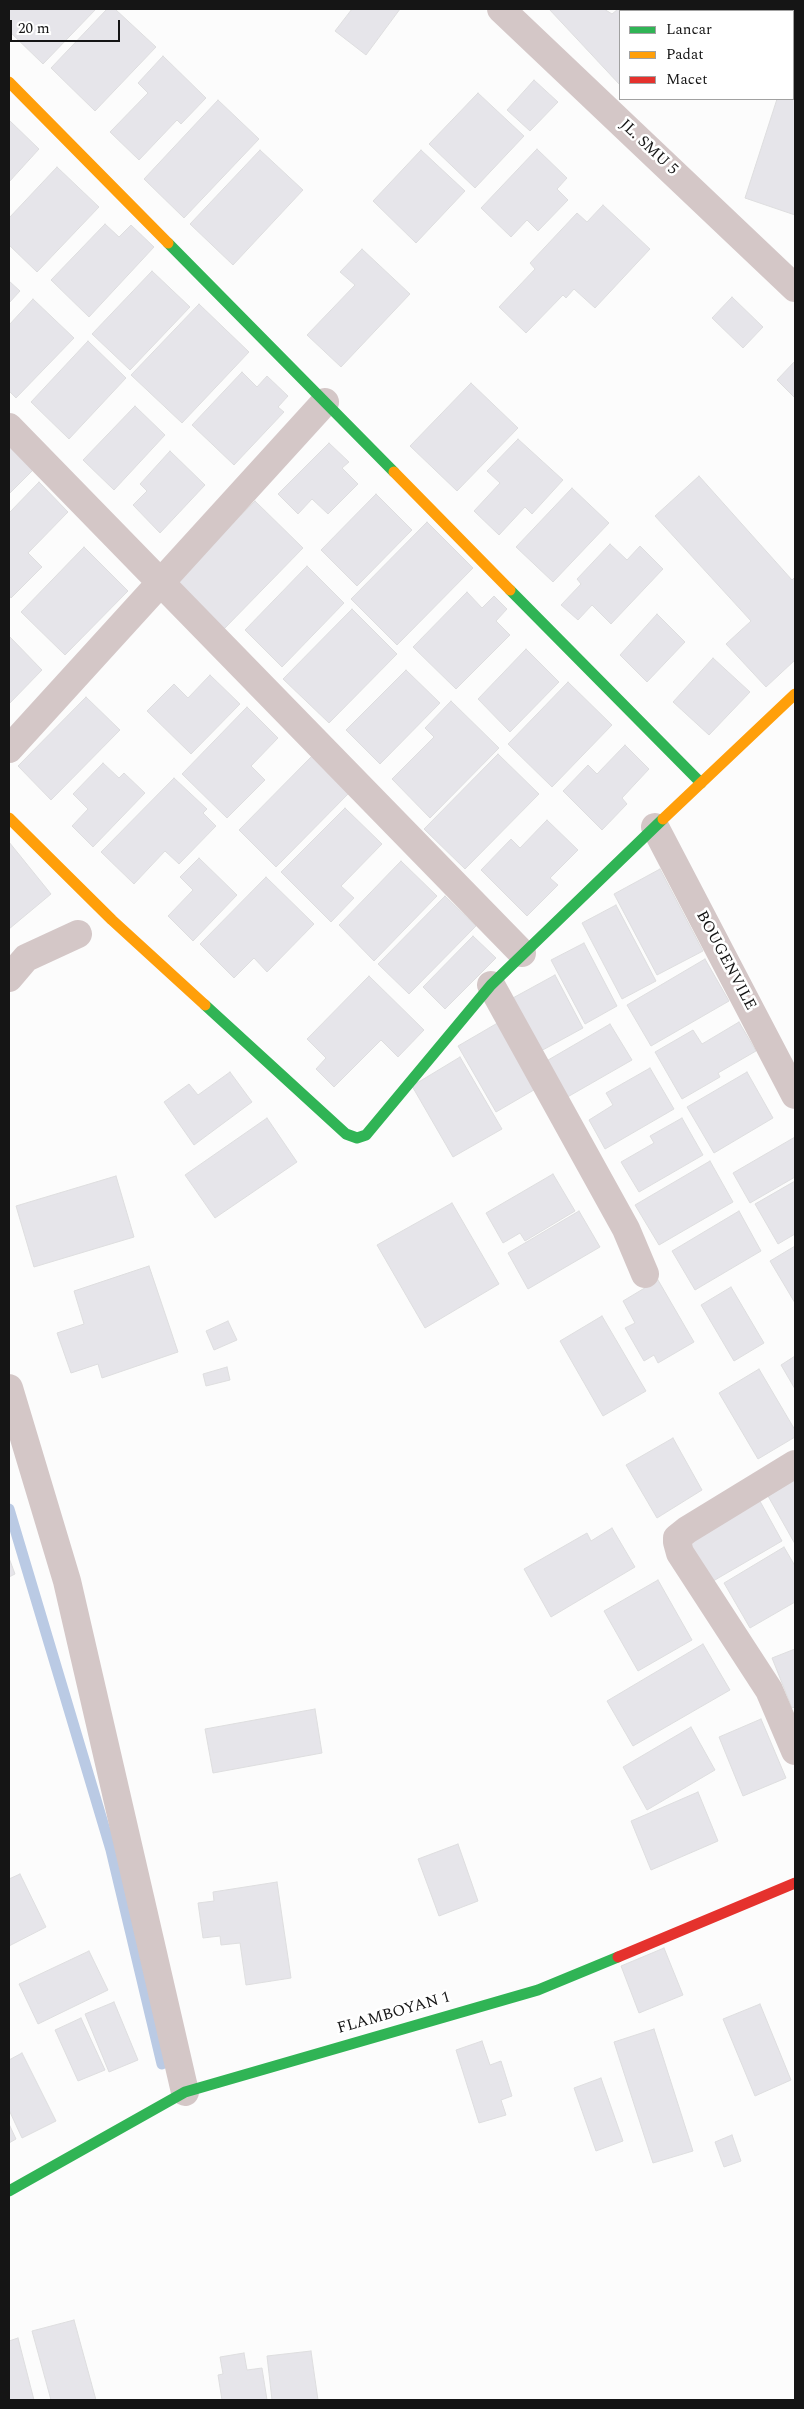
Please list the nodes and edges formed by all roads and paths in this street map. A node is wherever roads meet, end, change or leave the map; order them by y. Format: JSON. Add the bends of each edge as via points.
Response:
{"nodes":[{"id":1,"x":501,"y":9,"type":"edge"},
{"id":2,"x":9,"y":82,"type":"edge"},
{"id":3,"x":795,"y":288,"type":"edge"},
{"id":4,"x":325,"y":402,"type":"junction"},
{"id":5,"x":9,"y":427,"type":"edge"},
{"id":6,"x":162,"y":584,"type":"junction"},
{"id":7,"x":795,"y":694,"type":"edge"},
{"id":8,"x":9,"y":749,"type":"edge"},
{"id":9,"x":701,"y":783,"type":"junction"},
{"id":10,"x":9,"y":818,"type":"edge"},
{"id":11,"x":654,"y":827,"type":"junction"},
{"id":12,"x":78,"y":934,"type":"dead end"},
{"id":13,"x":522,"y":953,"type":"junction"},
{"id":14,"x":9,"y":978,"type":"edge"},
{"id":15,"x":491,"y":985,"type":"junction"},
{"id":16,"x":795,"y":1095,"type":"edge"},
{"id":17,"x":645,"y":1274,"type":"dead end"},
{"id":18,"x":9,"y":1388,"type":"edge"},
{"id":19,"x":795,"y":1464,"type":"edge"},
{"id":20,"x":795,"y":1751,"type":"edge"},
{"id":21,"x":795,"y":1883,"type":"edge"},
{"id":22,"x":185,"y":2092,"type":"junction"},
{"id":23,"x":9,"y":2191,"type":"edge"}],
"edges":[{"from":1,"to":3,"type":"street","name":"JL. SMU 5"},
{"from":2,"to":4,"type":"street"},
{"from":4,"to":6,"type":"street"},
{"from":4,"to":9,"type":"street"},
{"from":5,"to":6,"type":"street"},
{"from":6,"to":8,"type":"street"},
{"from":6,"to":13,"type":"street"},
{"from":7,"to":9,"type":"street"},
{"from":9,"to":11,"type":"street"},
{"from":10,"to":15,"type":"street","via":[[119,927],[346,1134],[357,1138],[366,1136]]},
{"from":11,"to":13,"type":"street"},
{"from":11,"to":16,"type":"street","name":"BOUGENVILE"},
{"from":12,"to":14,"type":"street","via":[[26,958]]},
{"from":13,"to":15,"type":"street"},
{"from":15,"to":17,"type":"street","via":[[626,1230]]},
{"from":18,"to":22,"type":"street","via":[[67,1581]]},
{"from":19,"to":20,"type":"street","via":[[677,1538],[680,1553],[769,1690]]},
{"from":21,"to":22,"type":"street","name":"FLAMBOYAN 1","via":[[538,1990]]},
{"from":22,"to":23,"type":"street","name":"FLAMBOYAN 1"}]}
